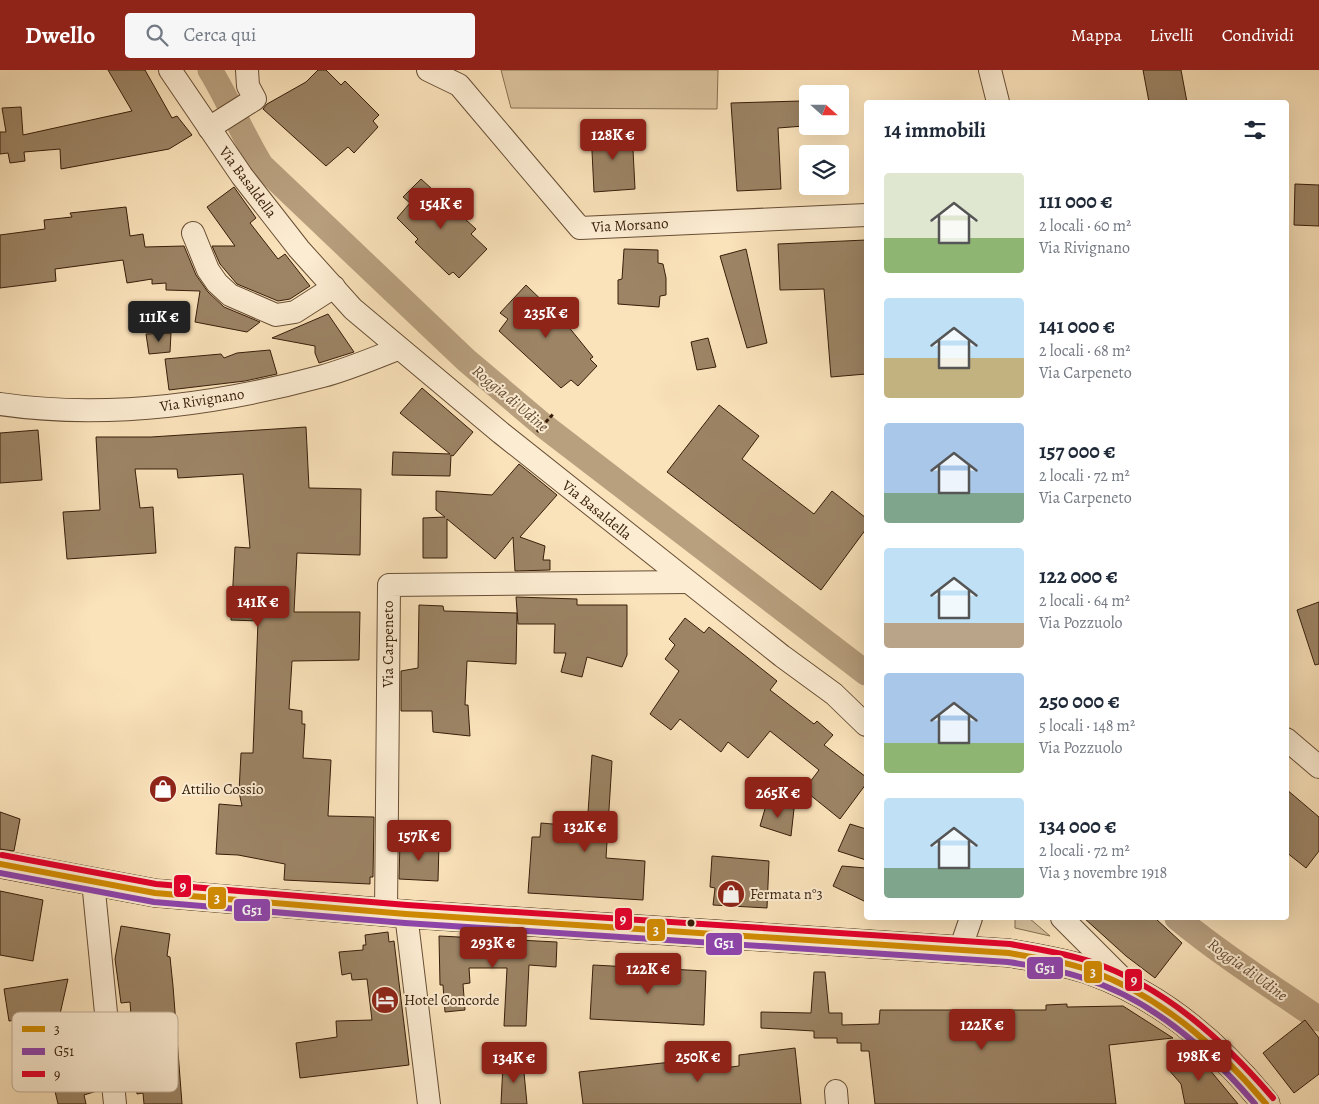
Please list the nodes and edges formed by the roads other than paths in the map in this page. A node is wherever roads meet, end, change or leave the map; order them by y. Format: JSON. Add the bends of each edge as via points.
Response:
{"nodes":[{"id":1,"x":170,"y":70,"type":"edge"},
{"id":2,"x":247,"y":70,"type":"edge"},
{"id":3,"x":428,"y":70,"type":"edge"},
{"id":4,"x":990,"y":70,"type":"edge"},
{"id":5,"x":998,"y":100,"type":"edge"},
{"id":6,"x":217,"y":123,"type":"junction"},
{"id":7,"x":864,"y":215,"type":"edge"},
{"id":8,"x":193,"y":233,"type":"dead end"},
{"id":9,"x":334,"y":287,"type":"junction"},
{"id":10,"x":398,"y":348,"type":"junction"},
{"id":11,"x":0,"y":404,"type":"edge"},
{"id":12,"x":688,"y":582,"type":"junction"},
{"id":13,"x":864,"y":723,"type":"edge"},
{"id":14,"x":1289,"y":742,"type":"edge"},
{"id":15,"x":1319,"y":767,"type":"edge"},
{"id":16,"x":0,"y":864,"type":"edge"},
{"id":17,"x":93,"y":881,"type":"junction"},
{"id":18,"x":396,"y":913,"type":"junction"},
{"id":19,"x":970,"y":920,"type":"edge"},
{"id":20,"x":1064,"y":920,"type":"edge"},
{"id":21,"x":960,"y":950,"type":"junction"},
{"id":22,"x":1133,"y":989,"type":"junction"},
{"id":23,"x":106,"y":1012,"type":"edge"},
{"id":24,"x":429,"y":1104,"type":"edge"},
{"id":25,"x":1266,"y":1104,"type":"edge"}],
"edges":[{"from":1,"to":6,"type":"street","name":"Via Basaldella"},
{"from":2,"to":6,"type":"street","via":[[248,86],[255,99]]},
{"from":3,"to":7,"type":"street","name":"Via Morsano","via":[[459,85],[580,228]]},
{"from":4,"to":5,"type":"street"},
{"from":6,"to":9,"type":"street","name":"Via Basaldella","via":[[248,184],[299,249]]},
{"from":8,"to":9,"type":"street","via":[[216,283],[230,295],[276,315],[295,312]]},
{"from":9,"to":10,"type":"street","name":"Via Basaldella"},
{"from":10,"to":11,"type":"street","name":"Via Rivignano","via":[[324,376],[139,410],[35,409]]},
{"from":10,"to":12,"type":"street","name":"Via Basaldella"},
{"from":12,"to":13,"type":"street","name":"Via Basaldella","via":[[834,694]]},
{"from":12,"to":18,"type":"street","name":"Via Carpeneto","via":[[389,585]]},
{"from":14,"to":15,"type":"street"},
{"from":16,"to":17,"type":"main road"},
{"from":17,"to":18,"type":"main road","via":[[155,893]]},
{"from":17,"to":23,"type":"street"},
{"from":18,"to":21,"type":"main road"},
{"from":18,"to":24,"type":"street"},
{"from":19,"to":21,"type":"street"},
{"from":20,"to":22,"type":"street"},
{"from":21,"to":22,"type":"main road","via":[[1009,953],[1060,963]]},
{"from":22,"to":25,"type":"main road","via":[[1174,1015],[1220,1052]]}]}
